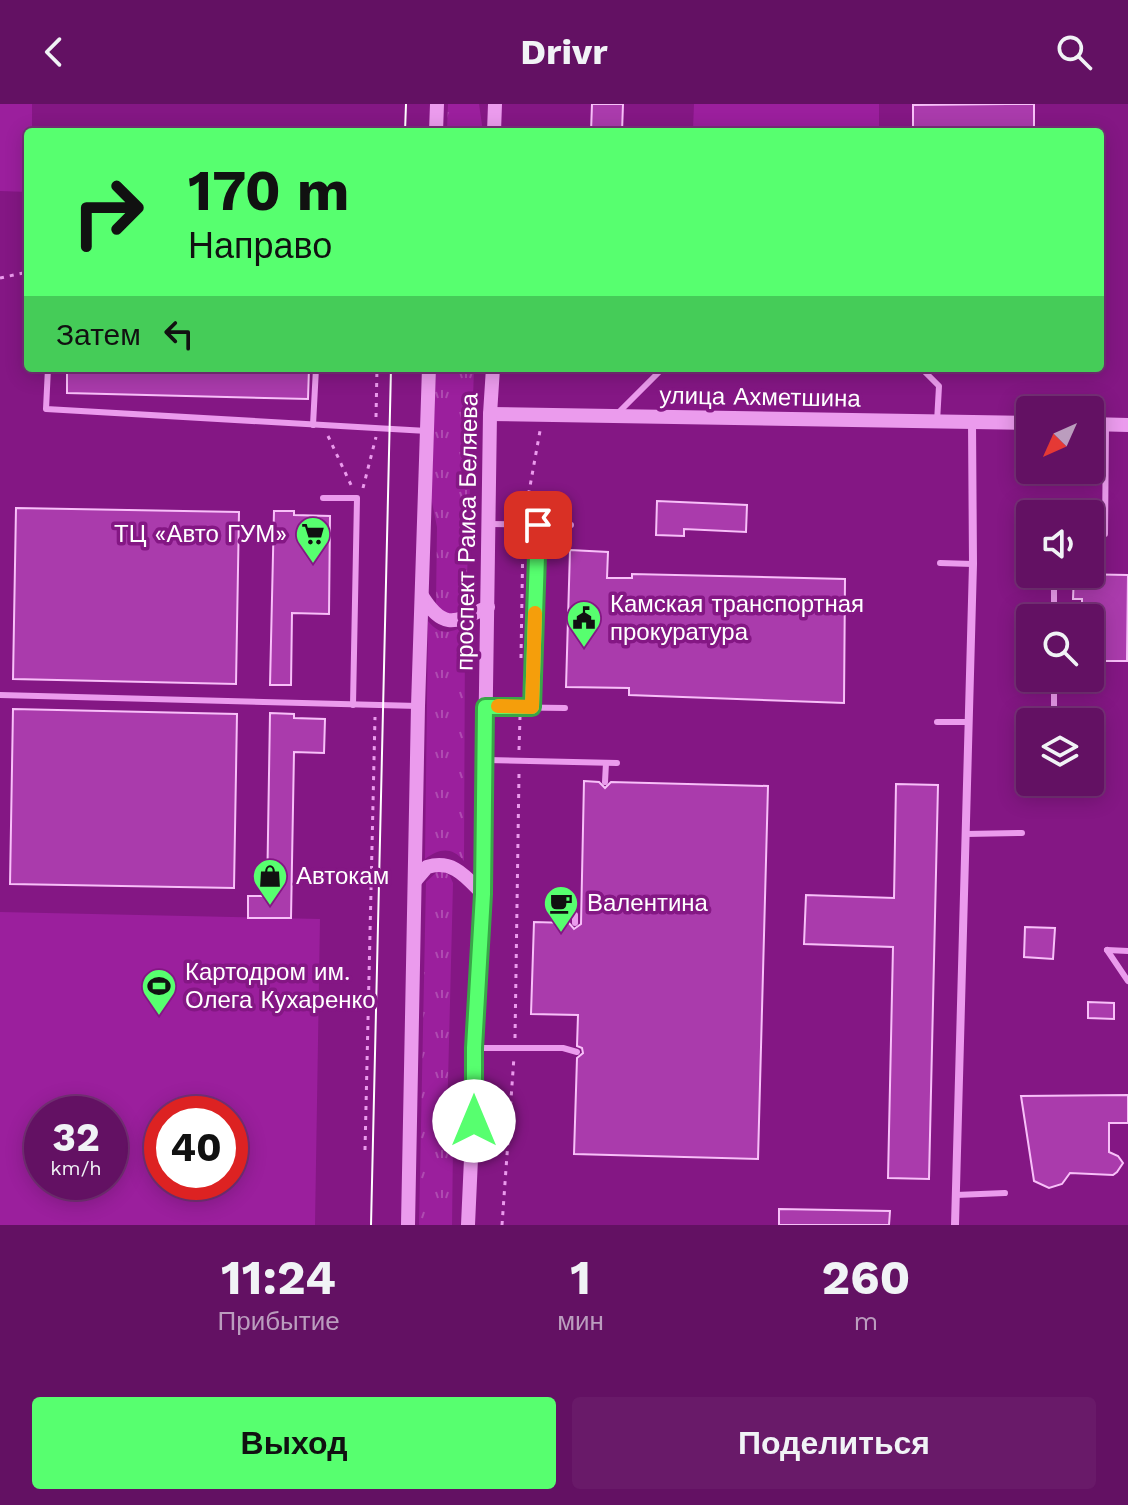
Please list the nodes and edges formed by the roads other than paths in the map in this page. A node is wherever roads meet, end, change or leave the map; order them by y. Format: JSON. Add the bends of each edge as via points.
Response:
{"nodes":[{"id":1,"x":437,"y":104,"type":"edge"},
{"id":2,"x":495,"y":104,"type":"edge"},
{"id":3,"x":436,"y":128,"type":"edge"},
{"id":4,"x":494,"y":128,"type":"edge"},
{"id":5,"x":48,"y":372,"type":"edge"},
{"id":6,"x":316,"y":372,"type":"edge"},
{"id":7,"x":429,"y":372,"type":"edge"},
{"id":8,"x":493,"y":372,"type":"edge"},
{"id":9,"x":659,"y":372,"type":"edge"},
{"id":10,"x":925,"y":372,"type":"edge"},
{"id":11,"x":490,"y":414,"type":"junction"},
{"id":12,"x":615,"y":416,"type":"junction"},
{"id":13,"x":937,"y":422,"type":"junction"},
{"id":14,"x":972,"y":422,"type":"junction"},
{"id":15,"x":1016,"y":423,"type":"edge"},
{"id":16,"x":313,"y":425,"type":"junction"},
{"id":17,"x":1106,"y":425,"type":"joint"},
{"id":18,"x":1128,"y":425,"type":"edge"},
{"id":19,"x":427,"y":431,"type":"junction"},
{"id":20,"x":323,"y":498,"type":"dead end"},
{"id":21,"x":489,"y":524,"type":"junction"},
{"id":22,"x":538,"y":525,"type":"junction"},
{"id":23,"x":571,"y":525,"type":"dead end"},
{"id":24,"x":1104,"y":534,"type":"edge"},
{"id":25,"x":940,"y":563,"type":"dead end"},
{"id":26,"x":973,"y":564,"type":"junction"},
{"id":27,"x":422,"y":596,"type":"junction"},
{"id":28,"x":488,"y":607,"type":"junction"},
{"id":29,"x":0,"y":695,"type":"edge"},
{"id":30,"x":353,"y":705,"type":"junction"},
{"id":31,"x":418,"y":706,"type":"junction"},
{"id":32,"x":485,"y":707,"type":"junction"},
{"id":33,"x":532,"y":707,"type":"junction"},
{"id":34,"x":565,"y":708,"type":"dead end"},
{"id":35,"x":937,"y":722,"type":"dead end"},
{"id":36,"x":969,"y":722,"type":"junction"},
{"id":37,"x":484,"y":761,"type":"junction"},
{"id":38,"x":606,"y":763,"type":"junction"},
{"id":39,"x":617,"y":763,"type":"dead end"},
{"id":40,"x":605,"y":782,"type":"dead end"},
{"id":41,"x":1022,"y":833,"type":"dead end"},
{"id":42,"x":966,"y":834,"type":"junction"},
{"id":43,"x":415,"y":881,"type":"junction"},
{"id":44,"x":483,"y":894,"type":"junction"},
{"id":45,"x":1128,"y":951,"type":"edge"},
{"id":46,"x":1128,"y":981,"type":"edge"},
{"id":47,"x":577,"y":1043,"type":"dead end"},
{"id":48,"x":474,"y":1048,"type":"junction"},
{"id":49,"x":563,"y":1048,"type":"junction"},
{"id":50,"x":577,"y":1052,"type":"dead end"},
{"id":51,"x":1005,"y":1193,"type":"dead end"},
{"id":52,"x":956,"y":1195,"type":"junction"},
{"id":53,"x":408,"y":1225,"type":"edge"},
{"id":54,"x":468,"y":1225,"type":"edge"},
{"id":55,"x":955,"y":1225,"type":"edge"}],
"edges":[{"from":1,"to":3,"type":"street"},
{"from":2,"to":4,"type":"street"},
{"from":5,"to":16,"type":"lane","via":[[46,409]]},
{"from":6,"to":16,"type":"lane"},
{"from":7,"to":19,"type":"street","name":"проспект Раиса Беляева"},
{"from":8,"to":11,"type":"street","name":"проспект Раиса Беляева"},
{"from":9,"to":12,"type":"lane"},
{"from":10,"to":13,"type":"lane","via":[[939,386]]},
{"from":11,"to":12,"type":"street","name":"улица Ахметшина"},
{"from":11,"to":21,"type":"street","name":"проспект Раиса Беляева"},
{"from":12,"to":13,"type":"street","name":"улица Ахметшина"},
{"from":13,"to":14,"type":"street","name":"улица Ахметшина"},
{"from":14,"to":15,"type":"street","name":"улица Ахметшина"},
{"from":14,"to":26,"type":"street"},
{"from":16,"to":19,"type":"lane"},
{"from":17,"to":18,"type":"street"},
{"from":17,"to":24,"type":"lane"},
{"from":19,"to":27,"type":"street","name":"проспект Раиса Беляева"},
{"from":20,"to":30,"type":"lane","via":[[357,498]]},
{"from":21,"to":22,"type":"lane"},
{"from":21,"to":28,"type":"street","name":"проспект Раиса Беляева"},
{"from":22,"to":23,"type":"lane"},
{"from":22,"to":33,"type":"lane"},
{"from":25,"to":26,"type":"lane"},
{"from":26,"to":36,"type":"street"},
{"from":27,"to":28,"type":"street","via":[[442,620],[455,622]]},
{"from":27,"to":31,"type":"street","name":"проспект Раиса Беляева"},
{"from":28,"to":32,"type":"street","name":"проспект Раиса Беляева"},
{"from":29,"to":30,"type":"lane"},
{"from":30,"to":31,"type":"lane"},
{"from":31,"to":43,"type":"street","name":"проспект Раиса Беляева"},
{"from":32,"to":33,"type":"lane"},
{"from":32,"to":37,"type":"street","name":"проспект Раиса Беляева"},
{"from":33,"to":34,"type":"lane"},
{"from":35,"to":36,"type":"lane"},
{"from":36,"to":42,"type":"street"},
{"from":37,"to":38,"type":"lane"},
{"from":37,"to":44,"type":"street","name":"проспект Раиса Беляева"},
{"from":38,"to":39,"type":"lane"},
{"from":38,"to":40,"type":"lane"},
{"from":41,"to":42,"type":"lane"},
{"from":42,"to":52,"type":"street"},
{"from":43,"to":44,"type":"street","via":[[427,867],[452,865]]},
{"from":43,"to":53,"type":"street","name":"проспект Раиса Беляева"},
{"from":44,"to":48,"type":"street","name":"проспект Раиса Беляева"},
{"from":45,"to":46,"type":"lane","via":[[1107,950]]},
{"from":47,"to":49,"type":"lane"},
{"from":48,"to":49,"type":"lane"},
{"from":48,"to":54,"type":"street","name":"проспект Раиса Беляева"},
{"from":49,"to":50,"type":"lane"},
{"from":51,"to":52,"type":"lane"},
{"from":52,"to":55,"type":"street"}]}
